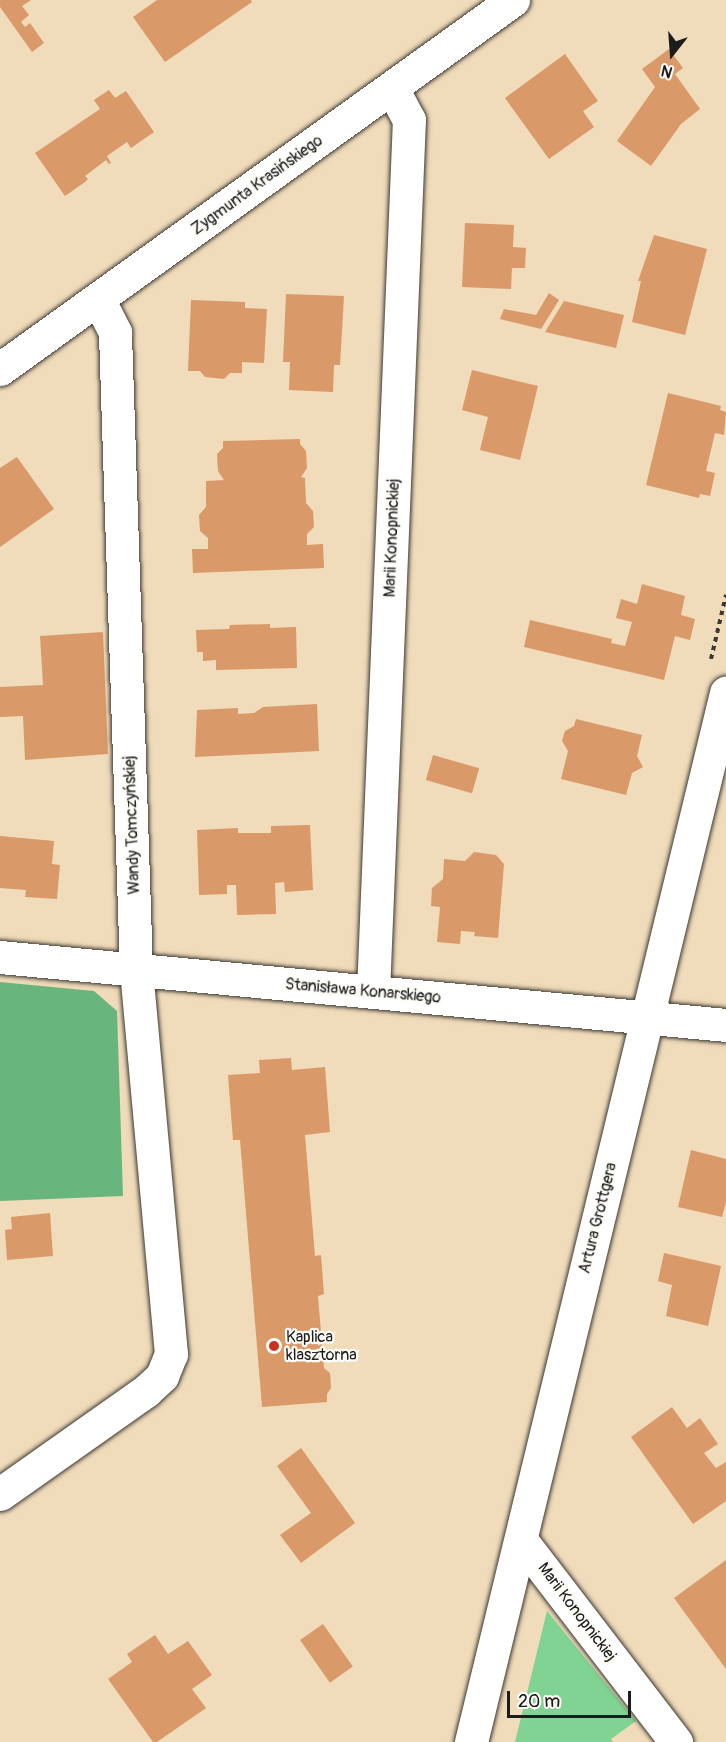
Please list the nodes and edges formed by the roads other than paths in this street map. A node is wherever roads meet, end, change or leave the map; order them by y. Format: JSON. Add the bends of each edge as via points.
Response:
{"nodes":[{"id":1,"x":513,"y":0,"type":"edge"},
{"id":2,"x":392,"y":88,"type":"junction"},
{"id":3,"x":98,"y":299,"type":"junction"},
{"id":4,"x":0,"y":369,"type":"edge"},
{"id":5,"x":726,"y":693,"type":"edge"},
{"id":6,"x":0,"y":957,"type":"edge"},
{"id":7,"x":136,"y":970,"type":"junction"},
{"id":8,"x":373,"y":992,"type":"junction"},
{"id":9,"x":647,"y":1018,"type":"junction"},
{"id":10,"x":726,"y":1025,"type":"edge"},
{"id":11,"x":0,"y":1494,"type":"edge"},
{"id":12,"x":521,"y":1540,"type":"junction"},
{"id":13,"x":471,"y":1742,"type":"edge"},
{"id":14,"x":676,"y":1742,"type":"edge"}],
"edges":[{"from":1,"to":2,"type":"street","name":"Zygmunta Krasińskiego"},
{"from":2,"to":3,"type":"street","name":"Zygmunta Krasińskiego"},
{"from":2,"to":8,"type":"street","name":"Marii Konopnickiej","via":[[409,120]]},
{"from":3,"to":4,"type":"street","name":"Zygmunta Krasińskiego"},
{"from":3,"to":7,"type":"street","name":"Wandy Tomczyńskiej","via":[[115,332]]},
{"from":5,"to":9,"type":"street","name":"Artura Grottgera"},
{"from":6,"to":7,"type":"street","name":"Stanisława Konarskiego"},
{"from":7,"to":8,"type":"street","name":"Stanisława Konarskiego"},
{"from":7,"to":11,"type":"street","name":"Wandy Tomczyńskiej","via":[[171,1354],[162,1376],[146,1391]]},
{"from":8,"to":9,"type":"street","name":"Stanisława Konarskiego"},
{"from":9,"to":10,"type":"street","name":"Stanisława Konarskiego"},
{"from":9,"to":12,"type":"street","name":"Artura Grottgera"},
{"from":12,"to":13,"type":"street","name":"Artura Grottgera"},
{"from":12,"to":14,"type":"street","name":"Marii Konopnickiej"}]}
